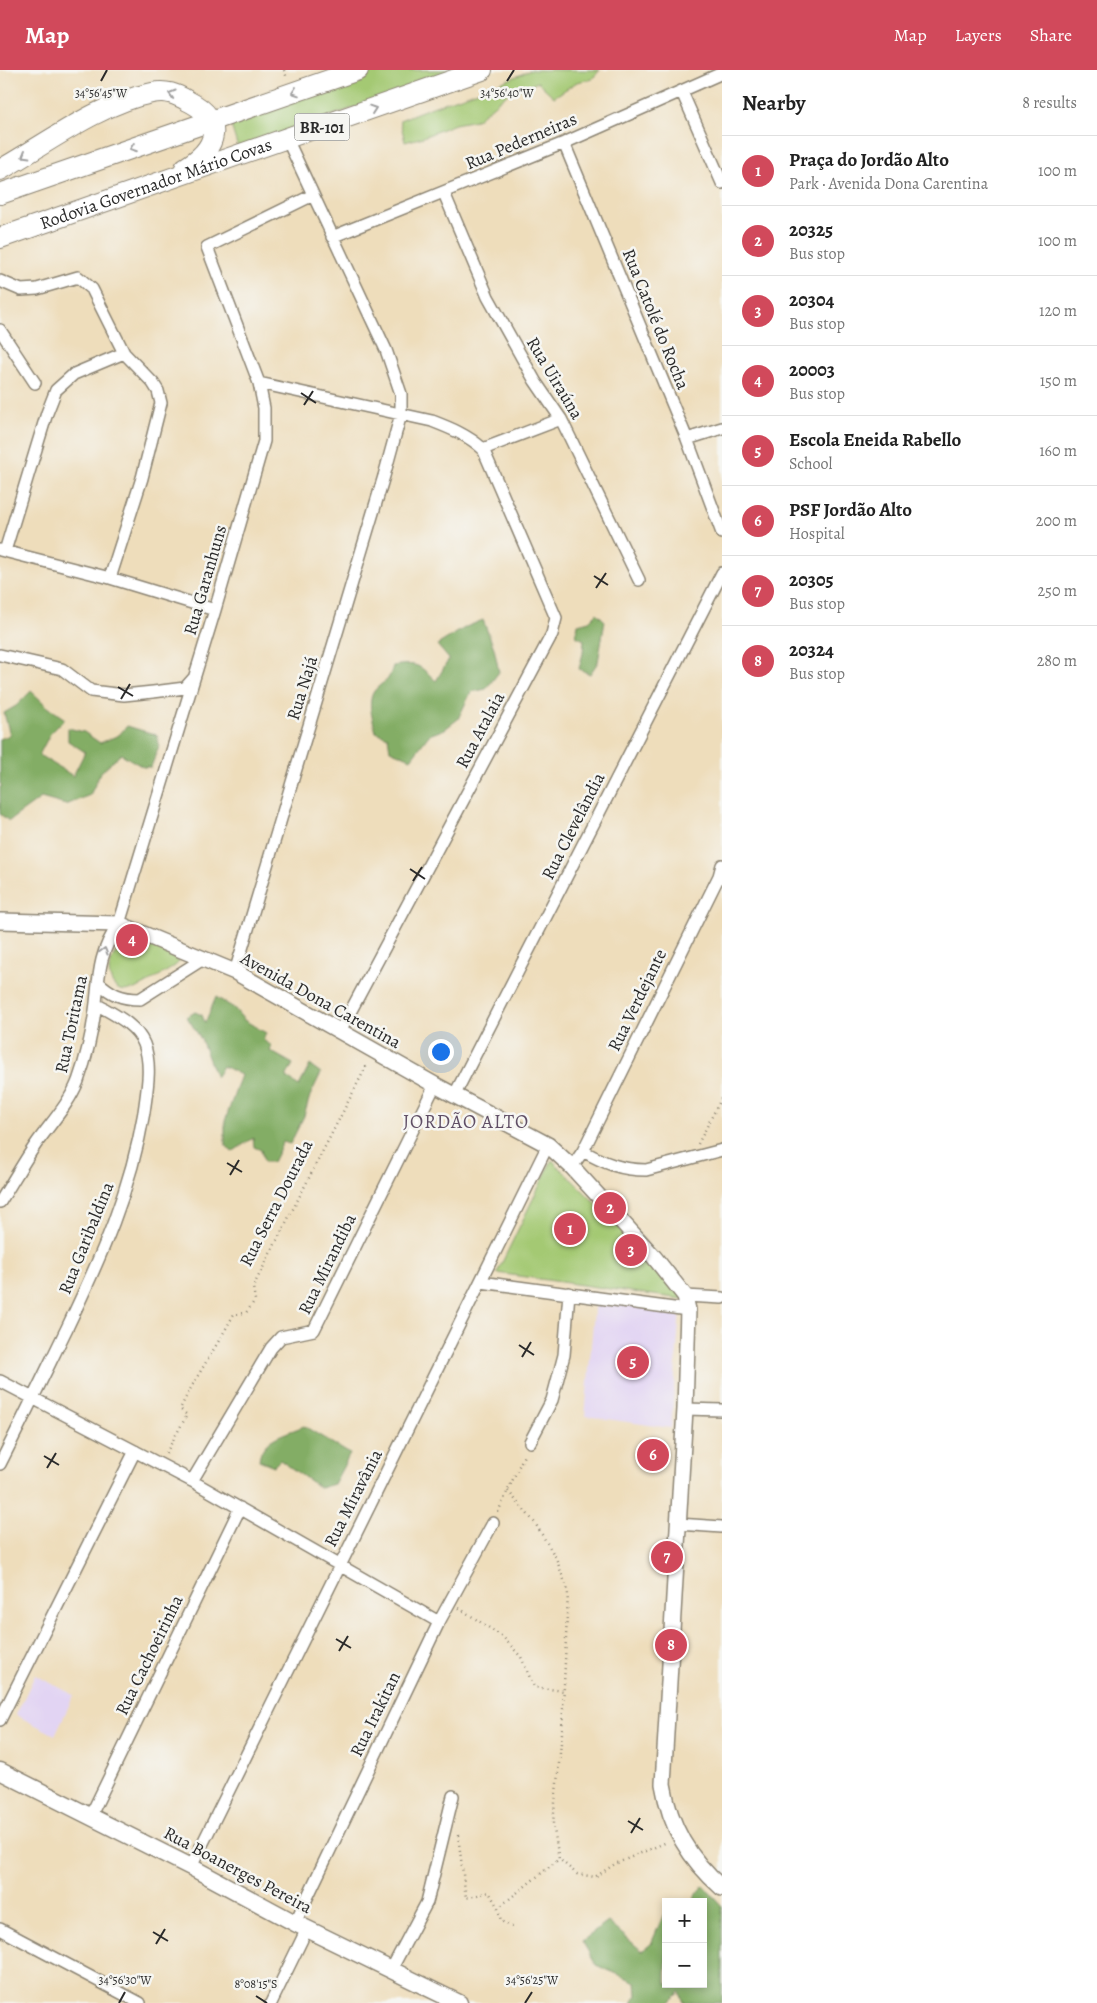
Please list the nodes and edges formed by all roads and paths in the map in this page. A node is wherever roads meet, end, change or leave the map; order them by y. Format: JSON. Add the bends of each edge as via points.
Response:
{"nodes":[{"id":1,"x":358,"y":70,"type":"edge"},
{"id":2,"x":482,"y":70,"type":"edge"},
{"id":3,"x":722,"y":73,"type":"edge"},
{"id":4,"x":682,"y":92,"type":"junction"},
{"id":5,"x":219,"y":117,"type":"junction"},
{"id":6,"x":287,"y":139,"type":"junction"},
{"id":7,"x":564,"y":143,"type":"junction"},
{"id":8,"x":240,"y":155,"type":"junction"},
{"id":9,"x":0,"y":170,"type":"edge"},
{"id":10,"x":162,"y":182,"type":"junction"},
{"id":11,"x":722,"y":183,"type":"edge"},
{"id":12,"x":444,"y":193,"type":"junction"},
{"id":13,"x":0,"y":194,"type":"edge"},
{"id":14,"x":312,"y":195,"type":"junction"},
{"id":15,"x":332,"y":237,"type":"junction"},
{"id":16,"x":0,"y":238,"type":"edge"},
{"id":17,"x":0,"y":281,"type":"edge"},
{"id":18,"x":0,"y":330,"type":"edge"},
{"id":19,"x":124,"y":353,"type":"junction"},
{"id":20,"x":259,"y":382,"type":"junction"},
{"id":21,"x":36,"y":383,"type":"dead end"},
{"id":22,"x":401,"y":414,"type":"junction"},
{"id":23,"x":561,"y":419,"type":"junction"},
{"id":24,"x":722,"y":428,"type":"edge"},
{"id":25,"x":687,"y":439,"type":"junction"},
{"id":26,"x":478,"y":445,"type":"junction"},
{"id":27,"x":722,"y":534,"type":"edge"},
{"id":28,"x":3,"y":551,"type":"edge"},
{"id":29,"x":722,"y":572,"type":"edge"},
{"id":30,"x":110,"y":578,"type":"junction"},
{"id":31,"x":639,"y":580,"type":"dead end"},
{"id":32,"x":215,"y":610,"type":"junction"},
{"id":33,"x":0,"y":655,"type":"edge"},
{"id":34,"x":194,"y":677,"type":"junction"},
{"id":35,"x":722,"y":865,"type":"edge"},
{"id":36,"x":0,"y":921,"type":"edge"},
{"id":37,"x":119,"y":924,"type":"junction"},
{"id":38,"x":204,"y":959,"type":"junction"},
{"id":39,"x":235,"y":972,"type":"junction"},
{"id":40,"x":98,"y":982,"type":"junction"},
{"id":41,"x":96,"y":1004,"type":"junction"},
{"id":42,"x":340,"y":1030,"type":"junction"},
{"id":43,"x":374,"y":1051,"type":"junction"},
{"id":44,"x":435,"y":1085,"type":"junction"},
{"id":45,"x":454,"y":1096,"type":"junction"},
{"id":46,"x":722,"y":1097,"type":"edge"},
{"id":47,"x":548,"y":1145,"type":"junction"},
{"id":48,"x":722,"y":1150,"type":"edge"},
{"id":49,"x":583,"y":1151,"type":"junction"},
{"id":50,"x":690,"y":1158,"type":"junction"},
{"id":51,"x":572,"y":1167,"type":"junction"},
{"id":52,"x":0,"y":1202,"type":"edge"},
{"id":53,"x":481,"y":1282,"type":"junction"},
{"id":54,"x":569,"y":1293,"type":"junction"},
{"id":55,"x":722,"y":1298,"type":"edge"},
{"id":56,"x":686,"y":1303,"type":"junction"},
{"id":57,"x":0,"y":1381,"type":"edge"},
{"id":58,"x":33,"y":1399,"type":"junction"},
{"id":59,"x":685,"y":1409,"type":"junction"},
{"id":60,"x":722,"y":1410,"type":"edge"},
{"id":61,"x":530,"y":1442,"type":"joint"},
{"id":62,"x":135,"y":1452,"type":"junction"},
{"id":63,"x":0,"y":1464,"type":"edge"},
{"id":64,"x":160,"y":1464,"type":"junction"},
{"id":65,"x":192,"y":1481,"type":"junction"},
{"id":66,"x":508,"y":1491,"type":"junction"},
{"id":67,"x":240,"y":1508,"type":"junction"},
{"id":68,"x":493,"y":1523,"type":"joint"},
{"id":69,"x":678,"y":1524,"type":"junction"},
{"id":70,"x":722,"y":1527,"type":"edge"},
{"id":71,"x":340,"y":1565,"type":"junction"},
{"id":72,"x":450,"y":1602,"type":"junction"},
{"id":73,"x":438,"y":1622,"type":"junction"},
{"id":74,"x":564,"y":1691,"type":"junction"},
{"id":75,"x":0,"y":1720,"type":"edge"},
{"id":76,"x":0,"y":1771,"type":"edge"},
{"id":77,"x":453,"y":1796,"type":"dead end"},
{"id":78,"x":90,"y":1817,"type":"junction"},
{"id":79,"x":446,"y":1824,"type":"junction"},
{"id":80,"x":679,"y":1837,"type":"junction"},
{"id":81,"x":559,"y":1859,"type":"junction"},
{"id":82,"x":191,"y":1867,"type":"junction"},
{"id":83,"x":722,"y":1888,"type":"edge"},
{"id":84,"x":498,"y":1908,"type":"junction"},
{"id":85,"x":301,"y":1926,"type":"junction"},
{"id":86,"x":0,"y":1928,"type":"edge"},
{"id":87,"x":514,"y":1928,"type":"dead end"},
{"id":88,"x":391,"y":1970,"type":"junction"},
{"id":89,"x":140,"y":2003,"type":"edge"},
{"id":90,"x":270,"y":2003,"type":"edge"},
{"id":91,"x":459,"y":2003,"type":"edge"}],
"edges":[{"from":1,"to":5,"type":"highway","number":"BR-101","one_way":true},
{"from":6,"to":2,"type":"highway","name":"Rodovia Governador Mário Covas","number":"BR-101","one_way":true},
{"from":3,"to":4,"type":"street","name":"Rua Pederneiras"},
{"from":4,"to":7,"type":"street","name":"Rua Pederneiras"},
{"from":4,"to":11,"type":"street"},
{"from":5,"to":8,"type":"highway","via":[[224,146]]},
{"from":5,"to":9,"type":"highway","one_way":true,"via":[[166,92],[139,96],[108,107]]},
{"from":5,"to":10,"type":"highway","via":[[207,151],[194,163]]},
{"from":5,"to":13,"type":"highway","number":"BR-101","one_way":true},
{"from":6,"to":8,"type":"highway","name":"Rodovia Governador Mário Covas","number":"BR-101"},
{"from":6,"to":14,"type":"street","name":"Rua Najá"},
{"from":7,"to":12,"type":"street","name":"Rua Pederneiras"},
{"from":7,"to":25,"type":"street","name":"Rua Catolé do Rocha"},
{"from":8,"to":10,"type":"highway","name":"Rodovia Governador Mário Covas","number":"BR-101"},
{"from":10,"to":16,"type":"highway","name":"Rodovia Governador Mário Covas","number":"BR-101"},
{"from":12,"to":15,"type":"street","name":"Rua Pederneiras"},
{"from":12,"to":23,"type":"street","name":"Rua Uiraúna","via":[[488,297],[535,381]]},
{"from":14,"to":15,"type":"street","name":"Rua Najá"},
{"from":14,"to":20,"type":"street","name":"Rua Garanhuns","via":[[207,247]]},
{"from":15,"to":22,"type":"street","name":"Rua Najá","via":[[386,350],[402,394]]},
{"from":17,"to":19,"type":"street","via":[[21,290],[78,278],[92,289]]},
{"from":18,"to":21,"type":"street"},
{"from":19,"to":28,"type":"street","via":[[74,374],[56,390]]},
{"from":19,"to":30,"type":"street","via":[[153,383],[161,403],[142,478]]},
{"from":20,"to":22,"type":"street"},
{"from":20,"to":32,"type":"street","name":"Rua Garanhuns","via":[[264,408],[264,441]]},
{"from":22,"to":26,"type":"street","via":[[450,428]]},
{"from":22,"to":39,"type":"street","name":"Rua Najá"},
{"from":23,"to":26,"type":"street"},
{"from":23,"to":31,"type":"street","name":"Rua Uiraúna"},
{"from":24,"to":25,"type":"street"},
{"from":25,"to":27,"type":"street","name":"Rua Catolé do Rocha"},
{"from":26,"to":42,"type":"street","name":"Rua Atalaia","via":[[555,615],[554,629]]},
{"from":28,"to":30,"type":"street"},
{"from":29,"to":45,"type":"street","name":"Rua Clevelândia"},
{"from":30,"to":32,"type":"street"},
{"from":32,"to":34,"type":"street","name":"Rua Garanhuns"},
{"from":33,"to":34,"type":"street","via":[[62,669],[92,691],[124,695],[185,688]]},
{"from":34,"to":37,"type":"street","name":"Rua Garanhuns"},
{"from":35,"to":49,"type":"street","name":"Rua Verdejante"},
{"from":36,"to":37,"type":"street","name":"Avenida Dona Carentina"},
{"from":37,"to":38,"type":"street","name":"Avenida Dona Carentina"},
{"from":40,"to":37,"type":"street","name":"Rua Toritama","one_way":true,"via":[[105,946]]},
{"from":38,"to":39,"type":"street","name":"Avenida Dona Carentina"},
{"from":38,"to":40,"type":"street","via":[[140,999],[112,994]]},
{"from":39,"to":42,"type":"street","name":"Avenida Dona Carentina"},
{"from":40,"to":41,"type":"street","name":"Rua Toritama"},
{"from":41,"to":52,"type":"street","name":"Rua Toritama","via":[[77,1083]]},
{"from":41,"to":58,"type":"street","name":"Rua Garibaldina","via":[[127,1022],[144,1042],[149,1062],[140,1136],[113,1228]]},
{"from":42,"to":43,"type":"street","name":"Avenida Dona Carentina"},
{"from":43,"to":44,"type":"street","name":"Avenida Dona Carentina"},
{"from":43,"to":64,"type":"path","name":"Rua Serra Dourada","via":[[253,1287],[255,1300],[246,1313],[234,1314],[190,1388],[180,1409],[186,1415]]},
{"from":44,"to":45,"type":"street","name":"Avenida Dona Carentina"},
{"from":44,"to":65,"type":"street","name":"Rua Mirandiba","via":[[314,1330],[282,1337],[271,1348]]},
{"from":45,"to":47,"type":"street","name":"Avenida Dona Carentina"},
{"from":46,"to":50,"type":"path"},
{"from":47,"to":51,"type":"street","name":"Avenida Dona Carentina"},
{"from":47,"to":53,"type":"street","name":"Rua Miravânia"},
{"from":48,"to":50,"type":"street"},
{"from":49,"to":50,"type":"street","via":[[607,1164],[634,1170],[646,1170]]},
{"from":49,"to":51,"type":"street","name":"Rua Verdejante"},
{"from":51,"to":56,"type":"street","name":"Avenida Dona Carentina","via":[[654,1258]]},
{"from":53,"to":54,"type":"street"},
{"from":53,"to":71,"type":"street","name":"Rua Miravânia"},
{"from":54,"to":56,"type":"street"},
{"from":54,"to":61,"type":"street","via":[[564,1355],[552,1400]]},
{"from":55,"to":56,"type":"street"},
{"from":56,"to":59,"type":"street"},
{"from":57,"to":58,"type":"street"},
{"from":58,"to":62,"type":"street"},
{"from":58,"to":63,"type":"street","name":"Rua Garibaldina"},
{"from":59,"to":60,"type":"street"},
{"from":59,"to":69,"type":"street"},
{"from":61,"to":66,"type":"path"},
{"from":62,"to":64,"type":"street"},
{"from":62,"to":75,"type":"street"},
{"from":64,"to":65,"type":"street"},
{"from":65,"to":67,"type":"street"},
{"from":66,"to":68,"type":"path"},
{"from":66,"to":74,"type":"path","via":[[535,1523],[556,1558],[568,1591]]},
{"from":67,"to":71,"type":"street"},
{"from":67,"to":78,"type":"street","name":"Rua Cachoeirinha"},
{"from":68,"to":72,"type":"street","name":"Rua Irakitan"},
{"from":69,"to":70,"type":"street"},
{"from":69,"to":80,"type":"street","via":[[663,1784],[666,1803]]},
{"from":71,"to":73,"type":"street"},
{"from":71,"to":82,"type":"street","name":"Rua Miravânia"},
{"from":72,"to":73,"type":"street","name":"Rua Irakitan"},
{"from":72,"to":74,"type":"path","via":[[503,1637],[521,1657],[534,1687]]},
{"from":73,"to":85,"type":"street","name":"Rua Irakitan"},
{"from":74,"to":81,"type":"path","via":[[553,1823]]},
{"from":76,"to":78,"type":"main road","name":"Rua Boanerges Pereira"},
{"from":77,"to":79,"type":"street"},
{"from":78,"to":82,"type":"main road","name":"Rua Boanerges Pereira"},
{"from":79,"to":84,"type":"path","via":[[457,1827],[466,1898],[489,1892]]},
{"from":79,"to":88,"type":"street","via":[[427,1902]]},
{"from":80,"to":81,"type":"path","via":[[615,1864],[596,1877],[577,1874]]},
{"from":80,"to":83,"type":"street"},
{"from":81,"to":84,"type":"path"},
{"from":82,"to":85,"type":"main road","name":"Rua Boanerges Pereira"},
{"from":84,"to":87,"type":"path","via":[[501,1921]]},
{"from":85,"to":88,"type":"main road","name":"Rua Boanerges Pereira"},
{"from":85,"to":90,"type":"street","name":"Rua Irakitan"},
{"from":86,"to":89,"type":"street"},
{"from":88,"to":91,"type":"main road","name":"Rua Boanerges Pereira"}]}
